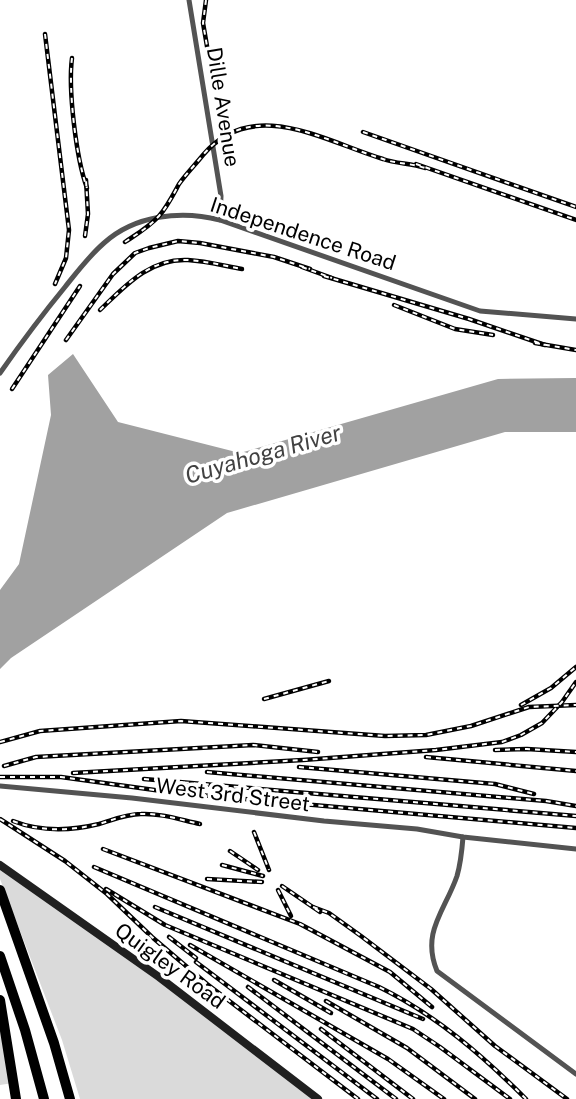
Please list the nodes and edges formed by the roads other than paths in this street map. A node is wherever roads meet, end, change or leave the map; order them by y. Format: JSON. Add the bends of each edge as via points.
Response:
{"nodes":[{"id":1,"x":189,"y":0,"type":"edge"},
{"id":2,"x":220,"y":220,"type":"junction"},
{"id":3,"x":576,"y":319,"type":"edge"},
{"id":4,"x":0,"y":373,"type":"edge"},
{"id":5,"x":0,"y":786,"type":"edge"},
{"id":6,"x":463,"y":836,"type":"junction"},
{"id":7,"x":576,"y":849,"type":"edge"},
{"id":8,"x":0,"y":865,"type":"edge"},
{"id":9,"x":0,"y":890,"type":"edge"},
{"id":10,"x":0,"y":956,"type":"edge"},
{"id":11,"x":0,"y":1000,"type":"edge"},
{"id":12,"x":54,"y":1042,"type":"junction"},
{"id":13,"x":576,"y":1074,"type":"edge"},
{"id":14,"x":16,"y":1099,"type":"edge"},
{"id":15,"x":44,"y":1099,"type":"edge"},
{"id":16,"x":70,"y":1099,"type":"edge"},
{"id":17,"x":76,"y":1099,"type":"edge"},
{"id":18,"x":318,"y":1099,"type":"edge"}],
"edges":[{"from":1,"to":2,"type":"street","name":"Dille Avenue","via":[[221,196]]},
{"from":2,"to":3,"type":"street","name":"Independence Road","via":[[480,311]]},
{"from":2,"to":4,"type":"street","name":"Independence Road","via":[[171,215],[116,233],[52,302]]},
{"from":5,"to":6,"type":"street","name":"West 3rd Street"},
{"from":6,"to":7,"type":"street","name":"West 3rd Street"},
{"from":6,"to":13,"type":"street","via":[[456,878],[431,942],[437,971]]},
{"from":8,"to":18,"type":"street","name":"Quigley Road","via":[[159,977]]},
{"from":9,"to":12,"type":"highway"},
{"from":10,"to":15,"type":"highway"},
{"from":11,"to":14,"type":"highway"},
{"from":12,"to":16,"type":"highway"},
{"from":12,"to":17,"type":"highway"}]}
